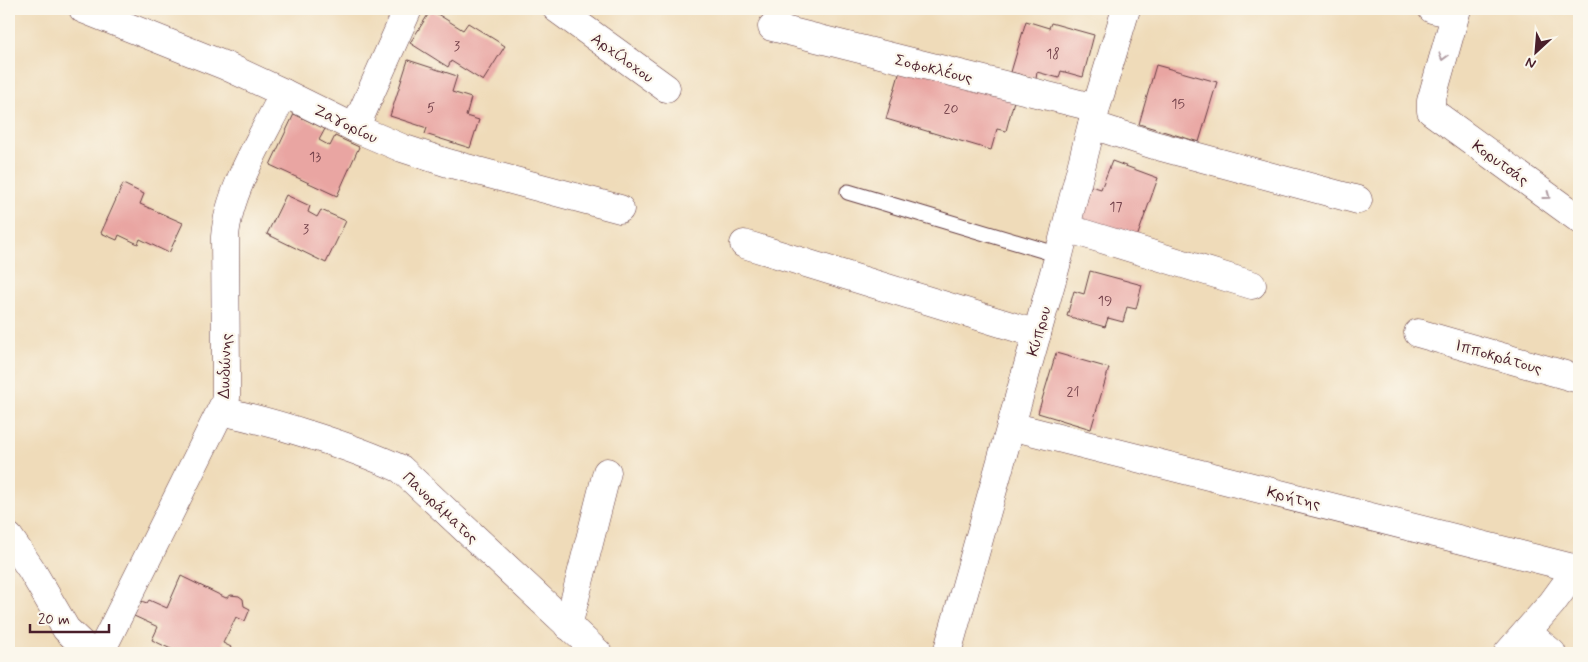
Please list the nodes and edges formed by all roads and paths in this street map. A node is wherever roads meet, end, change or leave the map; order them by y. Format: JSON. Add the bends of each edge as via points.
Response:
{"nodes":[{"id":1,"x":83,"y":9,"type":"edge"},
{"id":2,"x":408,"y":9,"type":"edge"},
{"id":3,"x":557,"y":9,"type":"edge"},
{"id":4,"x":1126,"y":9,"type":"edge"},
{"id":5,"x":1448,"y":10,"type":"edge"},
{"id":6,"x":772,"y":27,"type":"dead end"},
{"id":7,"x":666,"y":88,"type":"dead end"},
{"id":8,"x":284,"y":92,"type":"junction"},
{"id":9,"x":1094,"y":117,"type":"junction"},
{"id":10,"x":355,"y":128,"type":"junction"},
{"id":11,"x":848,"y":192,"type":"dead end"},
{"id":12,"x":1358,"y":200,"type":"dead end"},
{"id":13,"x":620,"y":209,"type":"dead end"},
{"id":14,"x":1578,"y":216,"type":"edge"},
{"id":15,"x":1066,"y":228,"type":"junction"},
{"id":16,"x":744,"y":244,"type":"dead end"},
{"id":17,"x":1059,"y":255,"type":"junction"},
{"id":18,"x":1252,"y":285,"type":"dead end"},
{"id":19,"x":1418,"y":333,"type":"dead end"},
{"id":20,"x":1037,"y":334,"type":"junction"},
{"id":21,"x":1579,"y":380,"type":"edge"},
{"id":22,"x":221,"y":411,"type":"junction"},
{"id":23,"x":1011,"y":426,"type":"junction"},
{"id":24,"x":608,"y":472,"type":"dead end"},
{"id":25,"x":9,"y":537,"type":"edge"},
{"id":26,"x":1578,"y":568,"type":"edge"},
{"id":27,"x":568,"y":626,"type":"junction"},
{"id":28,"x":1527,"y":632,"type":"junction"},
{"id":29,"x":91,"y":653,"type":"edge"},
{"id":30,"x":100,"y":653,"type":"edge"},
{"id":31,"x":598,"y":653,"type":"edge"},
{"id":32,"x":947,"y":653,"type":"edge"},
{"id":33,"x":1508,"y":653,"type":"edge"},
{"id":34,"x":1552,"y":653,"type":"edge"}],
"edges":[{"from":1,"to":8,"type":"street","name":"Ζαγορίου"},
{"from":2,"to":10,"type":"street"},
{"from":3,"to":7,"type":"street","name":"Αρχίλοχου"},
{"from":4,"to":9,"type":"street","name":"Κύπρου"},
{"from":5,"to":14,"type":"street","name":"Κορυτσάς","one_way":true,"via":[[1431,111]]},
{"from":6,"to":9,"type":"street","name":"Σοφοκλέους"},
{"from":8,"to":10,"type":"street","name":"Ζαγορίου"},
{"from":8,"to":22,"type":"street","name":"Δωδώνης","via":[[239,182],[227,217],[226,398]]},
{"from":9,"to":12,"type":"street","name":"Σοφοκλέους","via":[[1154,146]]},
{"from":9,"to":15,"type":"street","name":"Κύπρου"},
{"from":10,"to":13,"type":"street","name":"Ζαγορίου","via":[[448,163]]},
{"from":11,"to":17,"type":"lane"},
{"from":15,"to":17,"type":"street","name":"Κύπρου"},
{"from":15,"to":18,"type":"street"},
{"from":16,"to":20,"type":"street"},
{"from":17,"to":20,"type":"street","name":"Κύπρου"},
{"from":19,"to":21,"type":"street","name":"Ιπποκράτους"},
{"from":20,"to":23,"type":"street","name":"Κύπρου"},
{"from":22,"to":27,"type":"street","name":"Πανοράματος","via":[[331,441],[401,470]]},
{"from":22,"to":30,"type":"street","name":"Δωδώνης"},
{"from":23,"to":26,"type":"street","name":"Κρήτης"},
{"from":23,"to":32,"type":"street","name":"Κύπρου"},
{"from":24,"to":27,"type":"street"},
{"from":25,"to":29,"type":"street","via":[[66,629]]},
{"from":26,"to":28,"type":"street"},
{"from":27,"to":31,"type":"street","name":"Πανοράματος"},
{"from":28,"to":33,"type":"street"},
{"from":28,"to":34,"type":"street"}]}
